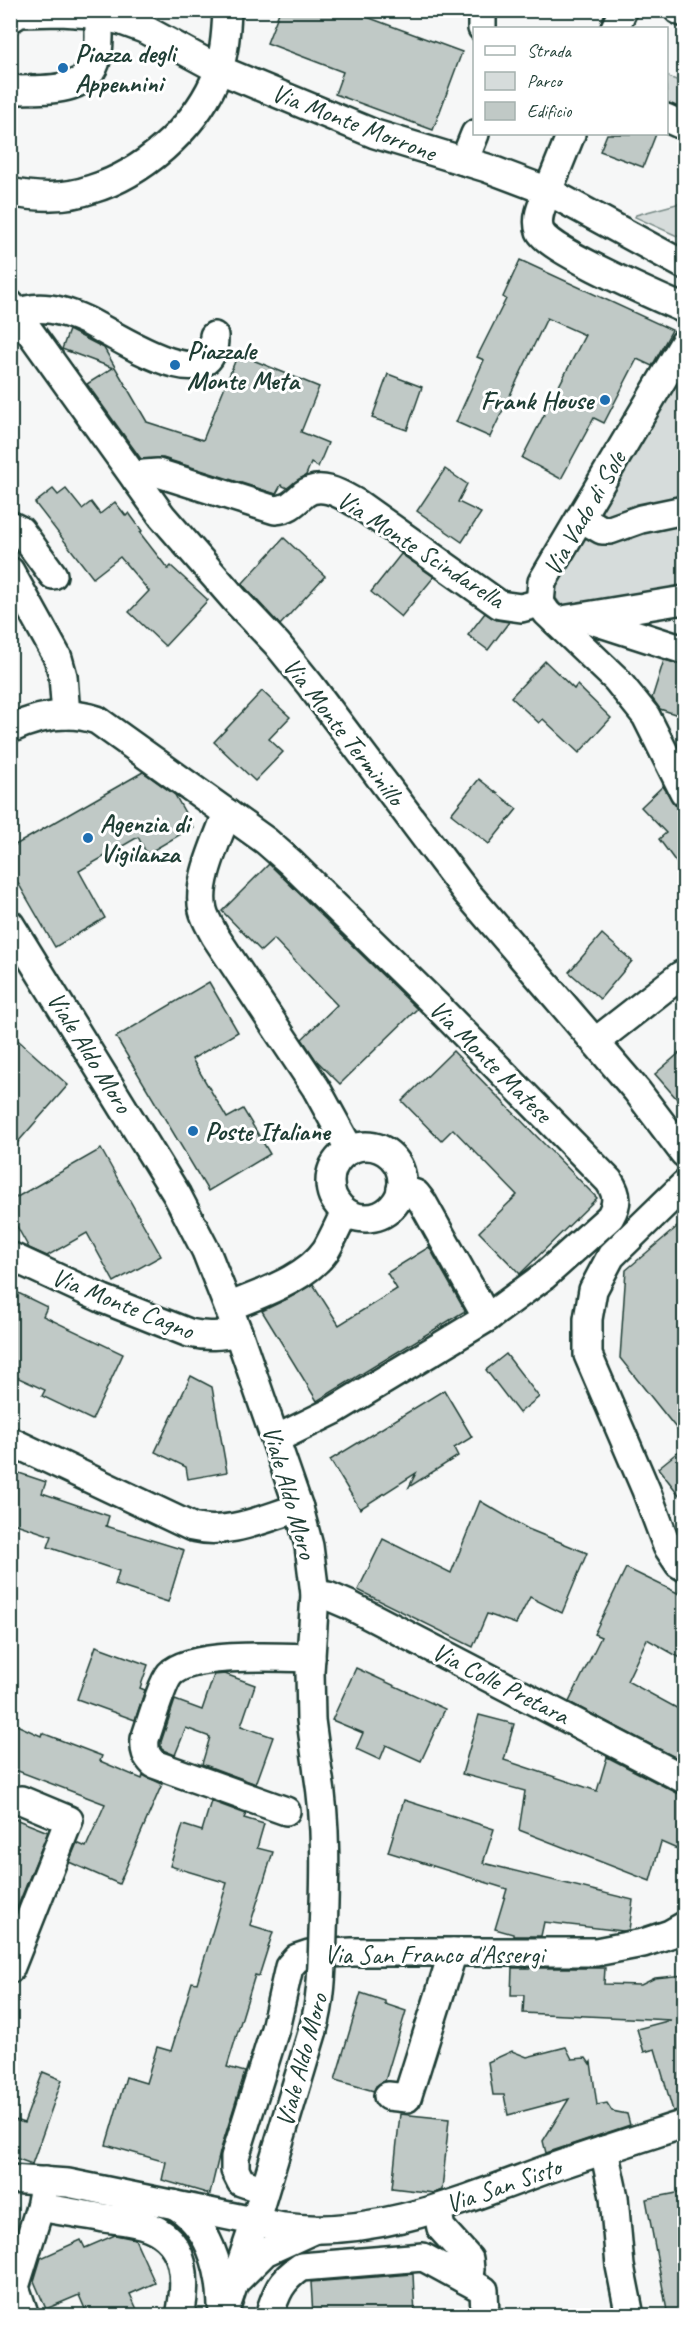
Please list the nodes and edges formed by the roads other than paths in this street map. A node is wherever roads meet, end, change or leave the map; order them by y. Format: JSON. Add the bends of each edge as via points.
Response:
{"nodes":[{"id":1,"x":227,"y":10,"type":"edge"},
{"id":2,"x":482,"y":10,"type":"edge"},
{"id":3,"x":622,"y":10,"type":"edge"},
{"id":4,"x":678,"y":10,"type":"edge"},
{"id":5,"x":99,"y":13,"type":"edge"},
{"id":6,"x":684,"y":13,"type":"edge"},
{"id":7,"x":10,"y":19,"type":"edge"},
{"id":8,"x":482,"y":27,"type":"edge"},
{"id":9,"x":615,"y":27,"type":"edge"},
{"id":10,"x":218,"y":69,"type":"junction"},
{"id":11,"x":10,"y":88,"type":"edge"},
{"id":12,"x":668,"y":119,"type":"edge"},
{"id":13,"x":684,"y":126,"type":"edge"},
{"id":14,"x":475,"y":135,"type":"edge"},
{"id":15,"x":571,"y":135,"type":"edge"},
{"id":16,"x":464,"y":161,"type":"junction"},
{"id":17,"x":548,"y":191,"type":"junction"},
{"id":18,"x":10,"y":192,"type":"edge"},
{"id":19,"x":684,"y":265,"type":"edge"},
{"id":20,"x":14,"y":309,"type":"edge"},
{"id":21,"x":684,"y":309,"type":"edge"},
{"id":22,"x":213,"y":336,"type":"dead end"},
{"id":23,"x":684,"y":343,"type":"edge"},
{"id":24,"x":136,"y":480,"type":"junction"},
{"id":25,"x":684,"y":510,"type":"edge"},
{"id":26,"x":581,"y":518,"type":"junction"},
{"id":27,"x":10,"y":525,"type":"edge"},
{"id":28,"x":10,"y":571,"type":"edge"},
{"id":29,"x":53,"y":575,"type":"dead end"},
{"id":30,"x":684,"y":600,"type":"edge"},
{"id":31,"x":558,"y":614,"type":"junction"},
{"id":32,"x":676,"y":644,"type":"edge"},
{"id":33,"x":66,"y":715,"type":"junction"},
{"id":34,"x":10,"y":729,"type":"edge"},
{"id":35,"x":684,"y":792,"type":"edge"},
{"id":36,"x":228,"y":813,"type":"junction"},
{"id":37,"x":10,"y":924,"type":"edge"},
{"id":38,"x":684,"y":980,"type":"edge"},
{"id":39,"x":595,"y":1042,"type":"junction"},
{"id":40,"x":350,"y":1150,"type":"junction"},
{"id":41,"x":684,"y":1153,"type":"edge"},
{"id":42,"x":684,"y":1185,"type":"edge"},
{"id":43,"x":401,"y":1189,"type":"junction"},
{"id":44,"x":345,"y":1212,"type":"junction"},
{"id":45,"x":10,"y":1256,"type":"edge"},
{"id":46,"x":229,"y":1307,"type":"junction"},
{"id":47,"x":487,"y":1318,"type":"junction"},
{"id":48,"x":238,"y":1332,"type":"junction"},
{"id":49,"x":276,"y":1439,"type":"junction"},
{"id":50,"x":10,"y":1441,"type":"edge"},
{"id":51,"x":299,"y":1508,"type":"junction"},
{"id":52,"x":684,"y":1567,"type":"edge"},
{"id":53,"x":315,"y":1594,"type":"junction"},
{"id":54,"x":311,"y":1658,"type":"junction"},
{"id":55,"x":684,"y":1779,"type":"edge"},
{"id":56,"x":21,"y":1800,"type":"dead end"},
{"id":57,"x":286,"y":1811,"type":"dead end"},
{"id":58,"x":684,"y":1926,"type":"edge"},
{"id":59,"x":453,"y":1952,"type":"junction"},
{"id":60,"x":10,"y":1968,"type":"edge"},
{"id":61,"x":388,"y":2096,"type":"dead end"},
{"id":62,"x":684,"y":2124,"type":"edge"},
{"id":63,"x":604,"y":2150,"type":"junction"},
{"id":64,"x":10,"y":2179,"type":"edge"},
{"id":65,"x":45,"y":2181,"type":"junction"},
{"id":66,"x":264,"y":2190,"type":"junction"},
{"id":67,"x":172,"y":2204,"type":"junction"},
{"id":68,"x":40,"y":2207,"type":"junction"},
{"id":69,"x":437,"y":2209,"type":"junction"},
{"id":70,"x":255,"y":2222,"type":"junction"},
{"id":71,"x":318,"y":2229,"type":"junction"},
{"id":72,"x":464,"y":2279,"type":"junction"},
{"id":73,"x":232,"y":2289,"type":"junction"},
{"id":74,"x":18,"y":2303,"type":"edge"},
{"id":75,"x":180,"y":2316,"type":"edge"},
{"id":76,"x":223,"y":2316,"type":"edge"},
{"id":77,"x":269,"y":2316,"type":"edge"},
{"id":78,"x":485,"y":2316,"type":"edge"},
{"id":79,"x":630,"y":2316,"type":"edge"}],
"edges":[{"from":1,"to":10,"type":"street"},
{"from":2,"to":8,"type":"street"},
{"from":3,"to":9,"type":"street"},
{"from":4,"to":6,"type":"street"},
{"from":5,"to":7,"type":"street","via":[[20,13]]},
{"from":5,"to":10,"type":"street","name":"Via Monte Morrone","via":[[144,29]]},
{"from":5,"to":11,"type":"street","via":[[97,58],[84,81],[73,86]]},
{"from":10,"to":16,"type":"street","name":"Via Monte Morrone","via":[[384,137]]},
{"from":10,"to":18,"type":"street","via":[[208,94],[190,120],[166,145],[122,177],[92,190],[64,195]]},
{"from":12,"to":13,"type":"street"},
{"from":14,"to":16,"type":"street","name":"Via Monte Morrone"},
{"from":15,"to":17,"type":"street"},
{"from":16,"to":17,"type":"street"},
{"from":17,"to":19,"type":"street"},
{"from":17,"to":21,"type":"street","via":[[538,218],[544,238]]},
{"from":20,"to":22,"type":"street","via":[[36,308],[73,316],[145,353],[181,364],[195,365],[206,360],[212,352]]},
{"from":20,"to":24,"type":"street","name":"Via Monte Terminillo"},
{"from":23,"to":26,"type":"street","name":"Via Vado di Sole"},
{"from":24,"to":31,"type":"street","name":"Via Monte Scindarella","via":[[144,474],[158,473],[275,510],[290,507],[306,492],[334,491],[500,605]]},
{"from":24,"to":39,"type":"street","name":"Via Monte Terminillo","via":[[162,516],[311,686],[467,893]]},
{"from":25,"to":26,"type":"street","via":[[610,530],[602,530]]},
{"from":26,"to":31,"type":"street","name":"Via Vado di Sole","via":[[542,582]]},
{"from":27,"to":29,"type":"street","via":[[20,530]]},
{"from":28,"to":33,"type":"street","via":[[58,658]]},
{"from":30,"to":31,"type":"street","name":"Via Monte Scindarella"},
{"from":31,"to":32,"type":"street"},
{"from":31,"to":35,"type":"street","via":[[646,716]]},
{"from":33,"to":34,"type":"street","name":"Via Monte Matese","via":[[45,717]]},
{"from":33,"to":36,"type":"street","name":"Via Monte Matese","via":[[97,720]]},
{"from":36,"to":40,"type":"street","via":[[204,883],[204,916],[316,1088]]},
{"from":36,"to":47,"type":"street","name":"Via Monte Matese","via":[[299,870],[609,1181],[616,1193],[610,1217],[544,1276]]},
{"from":37,"to":46,"type":"street","name":"Viale Aldo Moro","via":[[177,1195]]},
{"from":38,"to":39,"type":"street","via":[[681,975]]},
{"from":39,"to":41,"type":"street","name":"Via Monte Terminillo"},
{"from":40,"to":43,"type":"street","via":[[372,1146],[383,1150],[399,1167]]},
{"from":40,"to":44,"type":"street","via":[[335,1164],[331,1174],[332,1195]]},
{"from":42,"to":52,"type":"street","via":[[611,1256],[593,1290],[588,1319],[588,1355],[667,1546]]},
{"from":43,"to":44,"type":"street","via":[[392,1207],[375,1217]]},
{"from":43,"to":47,"type":"street","via":[[416,1194],[423,1203]]},
{"from":44,"to":46,"type":"street","via":[[315,1262],[268,1291]]},
{"from":45,"to":48,"type":"street","name":"Via Monte Cagno","via":[[189,1333],[204,1337]]},
{"from":46,"to":48,"type":"street","name":"Viale Aldo Moro"},
{"from":47,"to":49,"type":"street","name":"Via Monte Matese","via":[[333,1411]]},
{"from":48,"to":49,"type":"street","name":"Viale Aldo Moro"},
{"from":49,"to":51,"type":"street","name":"Viale Aldo Moro"},
{"from":50,"to":51,"type":"street","via":[[192,1527],[217,1531]]},
{"from":51,"to":53,"type":"street","name":"Viale Aldo Moro"},
{"from":53,"to":54,"type":"street","name":"Viale Aldo Moro"},
{"from":53,"to":55,"type":"street","name":"Via Colle Pretara","via":[[349,1605]]},
{"from":54,"to":57,"type":"street","via":[[217,1659],[179,1668],[169,1675],[145,1739],[146,1757],[154,1764]]},
{"from":54,"to":66,"type":"street","name":"Viale Aldo Moro","bridge":true,"via":[[311,1720],[326,1854],[321,1983],[314,2030]]},
{"from":56,"to":60,"type":"street","via":[[69,1820]]},
{"from":58,"to":59,"type":"street","name":"Via San Franco d'Assergi","via":[[643,1943],[596,1952]]},
{"from":59,"to":61,"type":"street","via":[[407,2098]]},
{"from":59,"to":66,"type":"street","name":"Via San Franco d'Assergi","via":[[316,1954],[300,1956],[291,1963],[235,2157],[235,2170],[241,2182]]},
{"from":62,"to":63,"type":"street","name":"Via San Sisto"},
{"from":63,"to":69,"type":"street","name":"Via San Sisto"},
{"from":63,"to":79,"type":"street"},
{"from":64,"to":65,"type":"street","name":"Via San Sisto"},
{"from":65,"to":67,"type":"street","name":"Via San Sisto"},
{"from":65,"to":68,"type":"street"},
{"from":66,"to":70,"type":"street","name":"Viale Aldo Moro"},
{"from":67,"to":70,"type":"street","name":"Via San Sisto"},
{"from":67,"to":76,"type":"street","name":"Via San Sisto","via":[[184,2210],[195,2223],[213,2254]]},
{"from":68,"to":74,"type":"street","via":[[15,2287]]},
{"from":68,"to":75,"type":"street","via":[[151,2227],[172,2243],[183,2264],[185,2291]]},
{"from":69,"to":71,"type":"street","name":"Via San Sisto","via":[[384,2221]]},
{"from":69,"to":72,"type":"street","via":[[441,2228],[469,2259],[470,2270]]},
{"from":70,"to":71,"type":"street","name":"Via San Sisto"},
{"from":70,"to":73,"type":"street","name":"Viale Aldo Moro"},
{"from":71,"to":73,"type":"street","name":"Via San Sisto","via":[[265,2252]]},
{"from":72,"to":77,"type":"street","via":[[423,2258],[301,2267],[279,2287]]},
{"from":72,"to":78,"type":"street","via":[[484,2290]]},
{"from":73,"to":76,"type":"street","name":"Viale Aldo Moro"}]}
